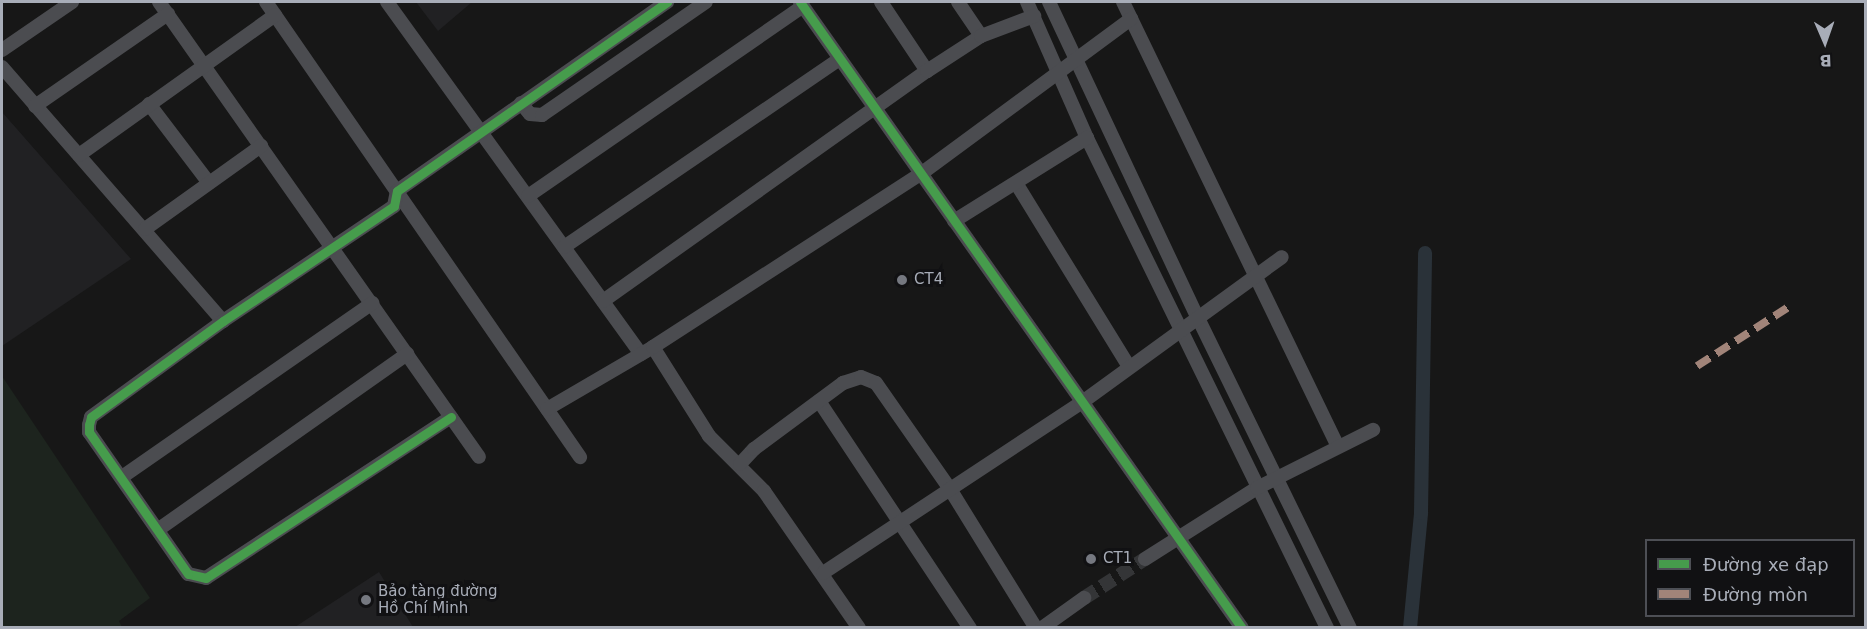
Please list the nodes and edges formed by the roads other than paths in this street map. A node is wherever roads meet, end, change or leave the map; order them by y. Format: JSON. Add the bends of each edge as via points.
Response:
{"nodes":[{"id":1,"x":72,"y":2,"type":"edge"},
{"id":2,"x":159,"y":2,"type":"edge"},
{"id":3,"x":266,"y":2,"type":"edge"},
{"id":4,"x":387,"y":2,"type":"edge"},
{"id":5,"x":667,"y":2,"type":"edge"},
{"id":6,"x":706,"y":2,"type":"edge"},
{"id":7,"x":881,"y":2,"type":"edge"},
{"id":8,"x":958,"y":2,"type":"edge"},
{"id":9,"x":1027,"y":2,"type":"edge"},
{"id":10,"x":1049,"y":2,"type":"edge"},
{"id":11,"x":1124,"y":2,"type":"edge"},
{"id":12,"x":801,"y":4,"type":"edge"},
{"id":13,"x":168,"y":15,"type":"junction"},
{"id":14,"x":275,"y":15,"type":"junction"},
{"id":15,"x":1034,"y":16,"type":"junction"},
{"id":16,"x":1131,"y":19,"type":"junction"},
{"id":17,"x":981,"y":36,"type":"junction"},
{"id":18,"x":2,"y":50,"type":"edge"},
{"id":19,"x":1076,"y":58,"type":"junction"},
{"id":20,"x":840,"y":59,"type":"junction"},
{"id":21,"x":2,"y":67,"type":"edge"},
{"id":22,"x":205,"y":67,"type":"junction"},
{"id":23,"x":1057,"y":70,"type":"junction"},
{"id":24,"x":927,"y":71,"type":"junction"},
{"id":25,"x":521,"y":103,"type":"junction"},
{"id":26,"x":149,"y":104,"type":"junction"},
{"id":27,"x":35,"y":106,"type":"junction"},
{"id":28,"x":875,"y":110,"type":"junction"},
{"id":29,"x":480,"y":131,"type":"junction"},
{"id":30,"x":1087,"y":138,"type":"junction"},
{"id":31,"x":261,"y":146,"type":"junction"},
{"id":32,"x":79,"y":155,"type":"junction"},
{"id":33,"x":922,"y":173,"type":"junction"},
{"id":34,"x":209,"y":183,"type":"junction"},
{"id":35,"x":1016,"y":183,"type":"junction"},
{"id":36,"x":397,"y":190,"type":"junction"},
{"id":37,"x":528,"y":196,"type":"junction"},
{"id":38,"x":954,"y":221,"type":"junction"},
{"id":39,"x":145,"y":229,"type":"junction"},
{"id":40,"x":564,"y":247,"type":"junction"},
{"id":41,"x":334,"y":248,"type":"junction"},
{"id":42,"x":1282,"y":257,"type":"dead end"},
{"id":43,"x":1256,"y":276,"type":"junction"},
{"id":44,"x":603,"y":301,"type":"junction"},
{"id":45,"x":372,"y":303,"type":"junction"},
{"id":46,"x":1198,"y":318,"type":"junction"},
{"id":47,"x":223,"y":321,"type":"junction"},
{"id":48,"x":1181,"y":330,"type":"junction"},
{"id":49,"x":647,"y":351,"type":"junction"},
{"id":50,"x":407,"y":354,"type":"junction"},
{"id":51,"x":1129,"y":368,"type":"junction"},
{"id":52,"x":819,"y":401,"type":"junction"},
{"id":53,"x":1081,"y":403,"type":"junction"},
{"id":54,"x":548,"y":409,"type":"junction"},
{"id":55,"x":452,"y":417,"type":"junction"},
{"id":56,"x":1373,"y":430,"type":"dead end"},
{"id":57,"x":1338,"y":447,"type":"junction"},
{"id":58,"x":479,"y":457,"type":"dead end"},
{"id":59,"x":580,"y":457,"type":"dead end"},
{"id":60,"x":740,"y":464,"type":"junction"},
{"id":61,"x":122,"y":477,"type":"junction"},
{"id":62,"x":1275,"y":479,"type":"junction"},
{"id":63,"x":1257,"y":488,"type":"junction"},
{"id":64,"x":950,"y":489,"type":"junction"},
{"id":65,"x":900,"y":522,"type":"junction"},
{"id":66,"x":159,"y":529,"type":"junction"},
{"id":67,"x":1176,"y":537,"type":"junction"},
{"id":68,"x":1145,"y":559,"type":"tunnel mouth"},
{"id":69,"x":823,"y":573,"type":"junction"},
{"id":70,"x":1084,"y":598,"type":"tunnel mouth"},
{"id":71,"x":859,"y":627,"type":"edge"},
{"id":72,"x":970,"y":627,"type":"edge"},
{"id":73,"x":1035,"y":627,"type":"edge"},
{"id":74,"x":1042,"y":627,"type":"edge"},
{"id":75,"x":1242,"y":627,"type":"edge"},
{"id":76,"x":1327,"y":627,"type":"edge"},
{"id":77,"x":1350,"y":627,"type":"edge"}],
"edges":[{"from":1,"to":18,"type":"street"},
{"from":2,"to":13,"type":"street"},
{"from":3,"to":14,"type":"street"},
{"from":4,"to":29,"type":"street"},
{"from":5,"to":25,"type":"street"},
{"from":6,"to":25,"type":"street","via":[[542,115],[530,114]]},
{"from":7,"to":24,"type":"street"},
{"from":8,"to":17,"type":"street"},
{"from":9,"to":15,"type":"street"},
{"from":10,"to":19,"type":"street"},
{"from":11,"to":16,"type":"street"},
{"from":12,"to":20,"type":"street"},
{"from":12,"to":37,"type":"street"},
{"from":13,"to":22,"type":"street"},
{"from":13,"to":27,"type":"street"},
{"from":14,"to":22,"type":"street"},
{"from":14,"to":36,"type":"street"},
{"from":15,"to":17,"type":"street"},
{"from":15,"to":23,"type":"street"},
{"from":16,"to":19,"type":"street"},
{"from":16,"to":43,"type":"street"},
{"from":17,"to":24,"type":"street"},
{"from":19,"to":23,"type":"street"},
{"from":19,"to":46,"type":"street"},
{"from":20,"to":28,"type":"street"},
{"from":20,"to":40,"type":"street"},
{"from":21,"to":27,"type":"street"},
{"from":22,"to":26,"type":"street"},
{"from":22,"to":31,"type":"street"},
{"from":23,"to":30,"type":"street"},
{"from":23,"to":33,"type":"street"},
{"from":24,"to":28,"type":"street"},
{"from":25,"to":29,"type":"street"},
{"from":26,"to":32,"type":"street"},
{"from":26,"to":34,"type":"street"},
{"from":27,"to":32,"type":"street"},
{"from":28,"to":33,"type":"street"},
{"from":28,"to":44,"type":"street"},
{"from":29,"to":36,"type":"street"},
{"from":29,"to":37,"type":"street"},
{"from":30,"to":35,"type":"street"},
{"from":30,"to":48,"type":"street"},
{"from":31,"to":34,"type":"street"},
{"from":31,"to":41,"type":"street"},
{"from":32,"to":39,"type":"street"},
{"from":33,"to":38,"type":"street"},
{"from":33,"to":49,"type":"street"},
{"from":34,"to":39,"type":"street"},
{"from":35,"to":38,"type":"street"},
{"from":35,"to":51,"type":"street"},
{"from":36,"to":41,"type":"street","via":[[394,206]]},
{"from":36,"to":54,"type":"street"},
{"from":37,"to":40,"type":"street"},
{"from":38,"to":53,"type":"street"},
{"from":39,"to":47,"type":"street"},
{"from":40,"to":44,"type":"street"},
{"from":41,"to":45,"type":"street"},
{"from":41,"to":47,"type":"street"},
{"from":42,"to":43,"type":"street"},
{"from":43,"to":46,"type":"street"},
{"from":43,"to":57,"type":"street"},
{"from":44,"to":49,"type":"street"},
{"from":45,"to":50,"type":"street"},
{"from":45,"to":61,"type":"street"},
{"from":46,"to":48,"type":"street"},
{"from":46,"to":62,"type":"street"},
{"from":47,"to":61,"type":"street","via":[[91,417],[89,432]]},
{"from":48,"to":51,"type":"street"},
{"from":48,"to":63,"type":"street"},
{"from":49,"to":54,"type":"street"},
{"from":49,"to":60,"type":"street","via":[[709,436]]},
{"from":50,"to":55,"type":"street"},
{"from":50,"to":66,"type":"street"},
{"from":51,"to":53,"type":"street"},
{"from":52,"to":60,"type":"street","via":[[754,448]]},
{"from":52,"to":64,"type":"street","via":[[843,383],[861,377],[876,383]]},
{"from":52,"to":65,"type":"street"},
{"from":53,"to":64,"type":"street"},
{"from":53,"to":67,"type":"street"},
{"from":54,"to":59,"type":"street"},
{"from":55,"to":58,"type":"street"},
{"from":55,"to":66,"type":"street","via":[[206,578],[188,574]]},
{"from":56,"to":57,"type":"street"},
{"from":57,"to":62,"type":"street"},
{"from":60,"to":69,"type":"street"},
{"from":61,"to":66,"type":"street"},
{"from":62,"to":63,"type":"street"},
{"from":62,"to":77,"type":"street"},
{"from":63,"to":67,"type":"street"},
{"from":63,"to":76,"type":"street"},
{"from":64,"to":65,"type":"street"},
{"from":64,"to":73,"type":"street"},
{"from":65,"to":69,"type":"street"},
{"from":65,"to":72,"type":"street"},
{"from":67,"to":68,"type":"street"},
{"from":67,"to":75,"type":"street"},
{"from":69,"to":71,"type":"street"},
{"from":70,"to":74,"type":"street"}]}
